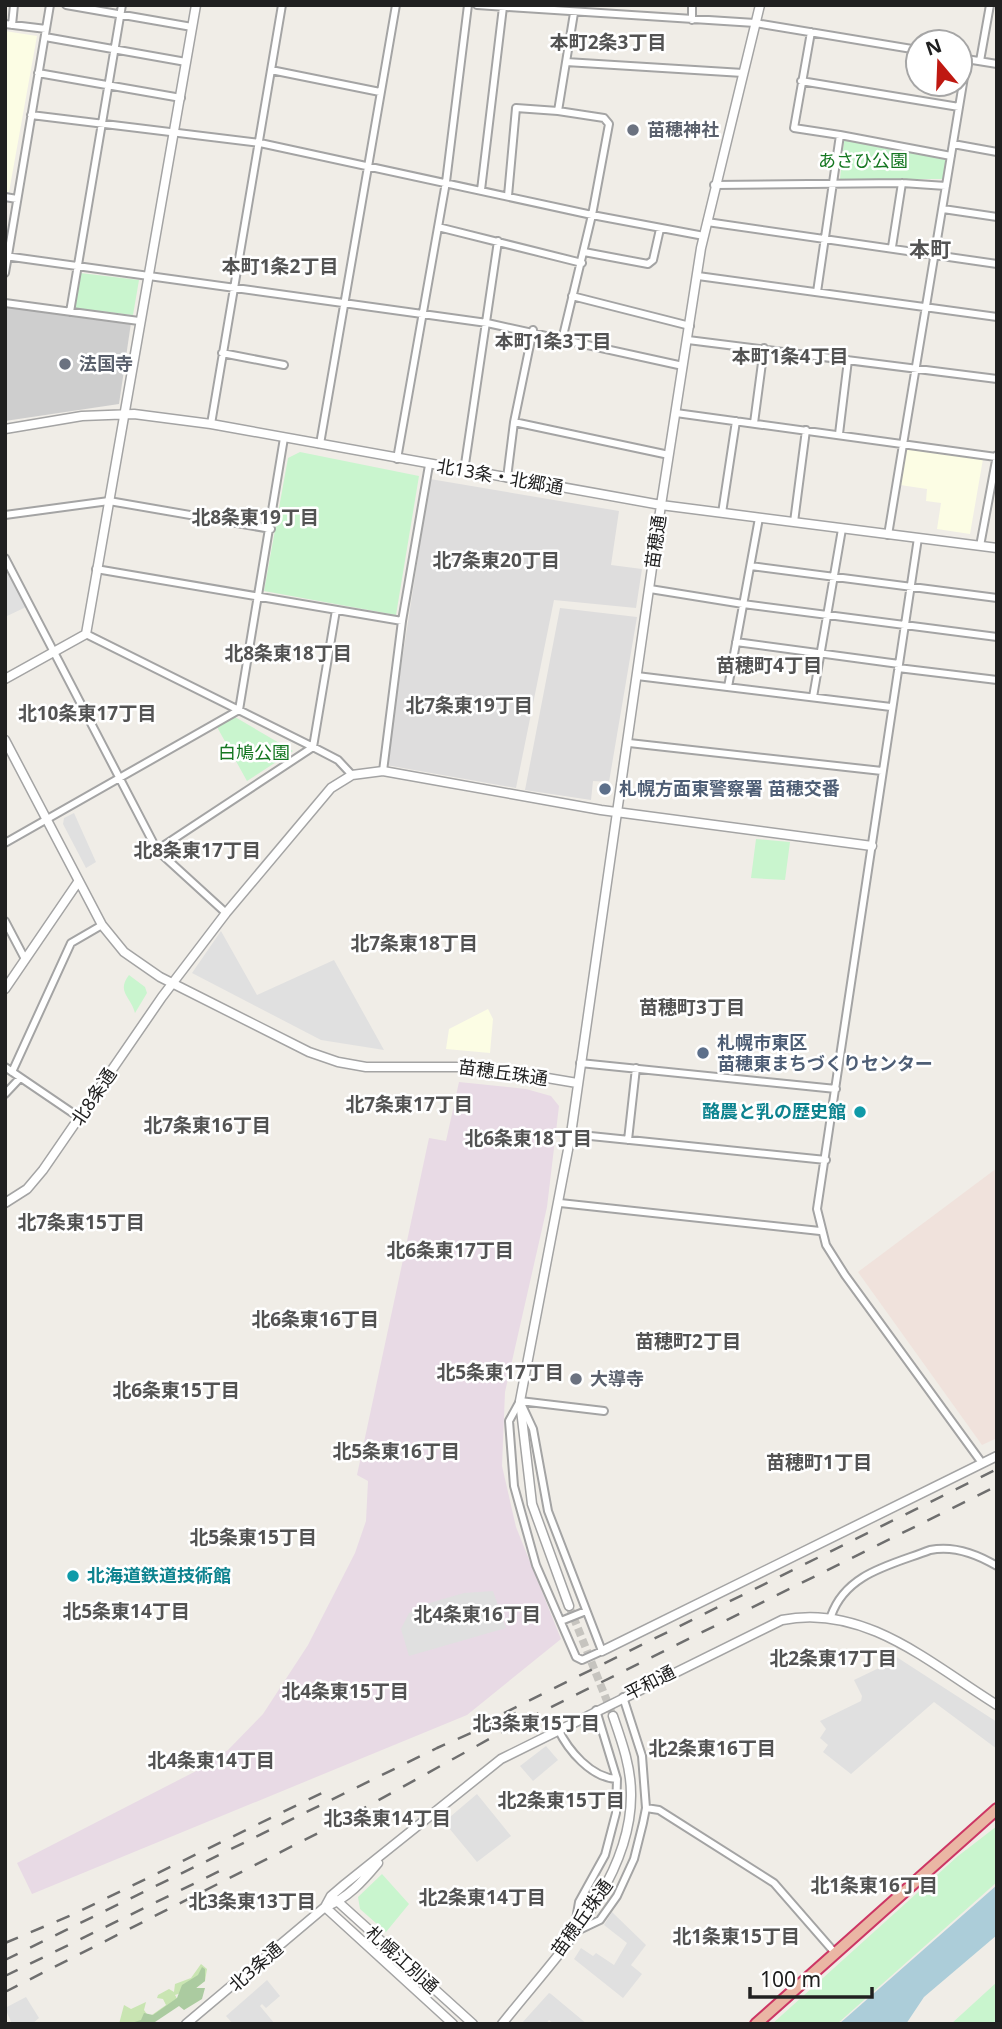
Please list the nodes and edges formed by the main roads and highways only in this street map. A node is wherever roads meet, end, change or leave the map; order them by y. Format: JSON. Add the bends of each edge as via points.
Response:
{"nodes":[{"id":1,"x":997,"y":1809,"type":"edge"},
{"id":2,"x":756,"y":2024,"type":"edge"}],
"edges":[{"from":1,"to":2,"type":"highway"}]}
